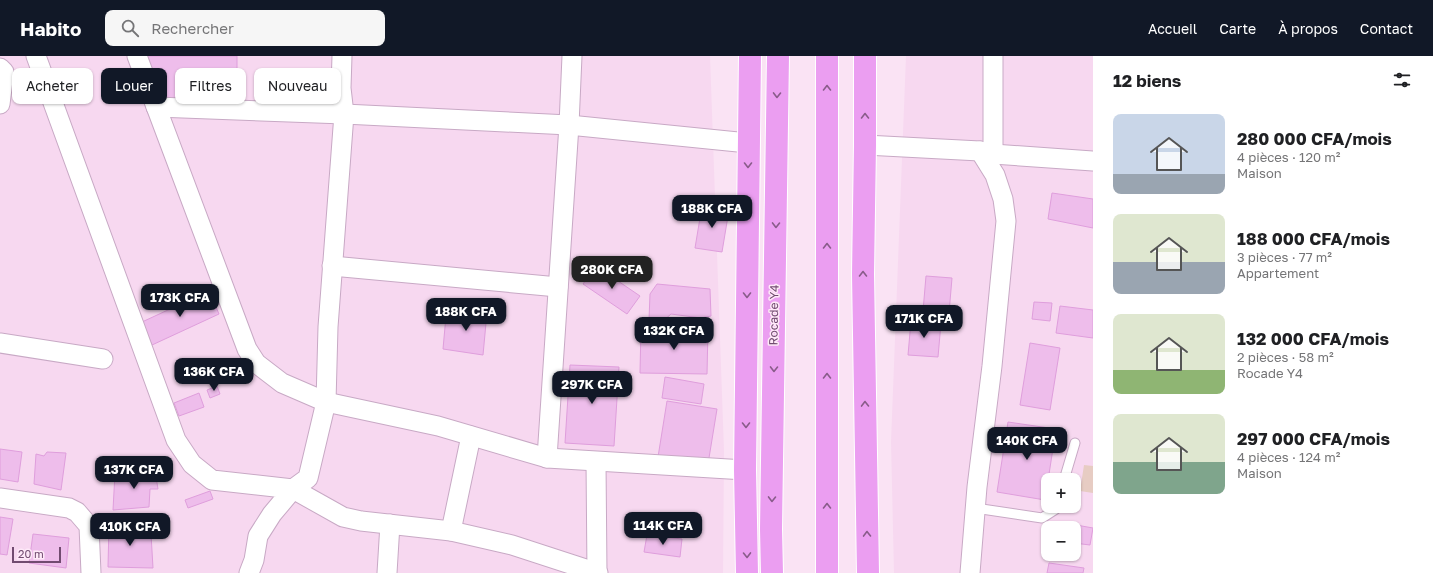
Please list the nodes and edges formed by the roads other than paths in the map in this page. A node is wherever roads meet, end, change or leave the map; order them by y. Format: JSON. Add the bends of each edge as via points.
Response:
{"nodes":[{"id":1,"x":36,"y":56,"type":"edge"},
{"id":2,"x":137,"y":56,"type":"edge"},
{"id":3,"x":342,"y":56,"type":"edge"},
{"id":4,"x":572,"y":56,"type":"edge"},
{"id":5,"x":750,"y":56,"type":"edge"},
{"id":6,"x":778,"y":56,"type":"edge"},
{"id":7,"x":827,"y":56,"type":"edge"},
{"id":8,"x":865,"y":56,"type":"edge"},
{"id":9,"x":993,"y":56,"type":"edge"},
{"id":10,"x":0,"y":68,"type":"edge"},
{"id":11,"x":0,"y":104,"type":"edge"},
{"id":12,"x":156,"y":107,"type":"junction"},
{"id":13,"x":344,"y":114,"type":"junction"},
{"id":14,"x":569,"y":125,"type":"junction"},
{"id":15,"x":748,"y":143,"type":"junction"},
{"id":16,"x":865,"y":145,"type":"junction"},
{"id":17,"x":987,"y":152,"type":"junction"},
{"id":18,"x":1093,"y":161,"type":"edge"},
{"id":19,"x":332,"y":266,"type":"junction"},
{"id":20,"x":558,"y":287,"type":"junction"},
{"id":21,"x":0,"y":343,"type":"edge"},
{"id":22,"x":103,"y":359,"type":"dead end"},
{"id":23,"x":326,"y":402,"type":"junction"},
{"id":24,"x":471,"y":436,"type":"junction"},
{"id":25,"x":1075,"y":443,"type":"dead end"},
{"id":26,"x":547,"y":458,"type":"junction"},
{"id":27,"x":596,"y":462,"type":"junction"},
{"id":28,"x":745,"y":470,"type":"junction"},
{"id":29,"x":1066,"y":473,"type":"edge"},
{"id":30,"x":293,"y":489,"type":"junction"},
{"id":31,"x":0,"y":498,"type":"edge"},
{"id":32,"x":975,"y":508,"type":"junction"},
{"id":33,"x":1050,"y":513,"type":"edge"},
{"id":34,"x":390,"y":524,"type":"junction"},
{"id":35,"x":451,"y":531,"type":"junction"},
{"id":36,"x":91,"y":573,"type":"edge"},
{"id":37,"x":249,"y":573,"type":"edge"},
{"id":38,"x":387,"y":573,"type":"edge"},
{"id":39,"x":597,"y":573,"type":"edge"},
{"id":40,"x":747,"y":573,"type":"edge"},
{"id":41,"x":772,"y":573,"type":"edge"},
{"id":42,"x":827,"y":573,"type":"edge"},
{"id":43,"x":868,"y":573,"type":"edge"},
{"id":44,"x":970,"y":573,"type":"edge"}],
"edges":[{"from":1,"to":30,"type":"street","via":[[176,440],[192,464],[212,480]]},
{"from":2,"to":12,"type":"street"},
{"from":3,"to":13,"type":"street"},
{"from":4,"to":14,"type":"street"},
{"from":5,"to":15,"type":"highway"},
{"from":6,"to":41,"type":"highway","name":"Rocade Y4","one_way":true},
{"from":42,"to":7,"type":"highway","one_way":true},
{"from":16,"to":8,"type":"highway","one_way":true},
{"from":9,"to":17,"type":"street"},
{"from":10,"to":11,"type":"street","via":[[4,72]]},
{"from":12,"to":13,"type":"street"},
{"from":12,"to":23,"type":"street","via":[[247,349],[256,363],[282,383]]},
{"from":13,"to":14,"type":"street"},
{"from":13,"to":19,"type":"street"},
{"from":14,"to":15,"type":"street"},
{"from":14,"to":20,"type":"street"},
{"from":15,"to":28,"type":"highway","one_way":true},
{"from":16,"to":17,"type":"street"},
{"from":43,"to":16,"type":"highway","one_way":true,"via":[[863,274]]},
{"from":17,"to":18,"type":"street"},
{"from":17,"to":32,"type":"street","via":[[1003,199],[1006,220]]},
{"from":19,"to":20,"type":"street"},
{"from":19,"to":23,"type":"street"},
{"from":20,"to":26,"type":"street"},
{"from":21,"to":22,"type":"street"},
{"from":23,"to":24,"type":"street","via":[[438,426]]},
{"from":23,"to":30,"type":"street","via":[[308,478]]},
{"from":24,"to":26,"type":"street"},
{"from":24,"to":35,"type":"street"},
{"from":25,"to":29,"type":"lane"},
{"from":26,"to":27,"type":"street"},
{"from":27,"to":28,"type":"street"},
{"from":27,"to":39,"type":"street"},
{"from":28,"to":40,"type":"highway","one_way":true},
{"from":30,"to":34,"type":"street","via":[[343,517]]},
{"from":30,"to":37,"type":"street","via":[[258,536]]},
{"from":31,"to":36,"type":"street","via":[[69,508],[77,512],[89,526]]},
{"from":32,"to":33,"type":"lane","via":[[1042,518]]},
{"from":32,"to":44,"type":"street"},
{"from":34,"to":35,"type":"street"},
{"from":34,"to":38,"type":"street"},
{"from":35,"to":39,"type":"street","via":[[512,545]]}]}
